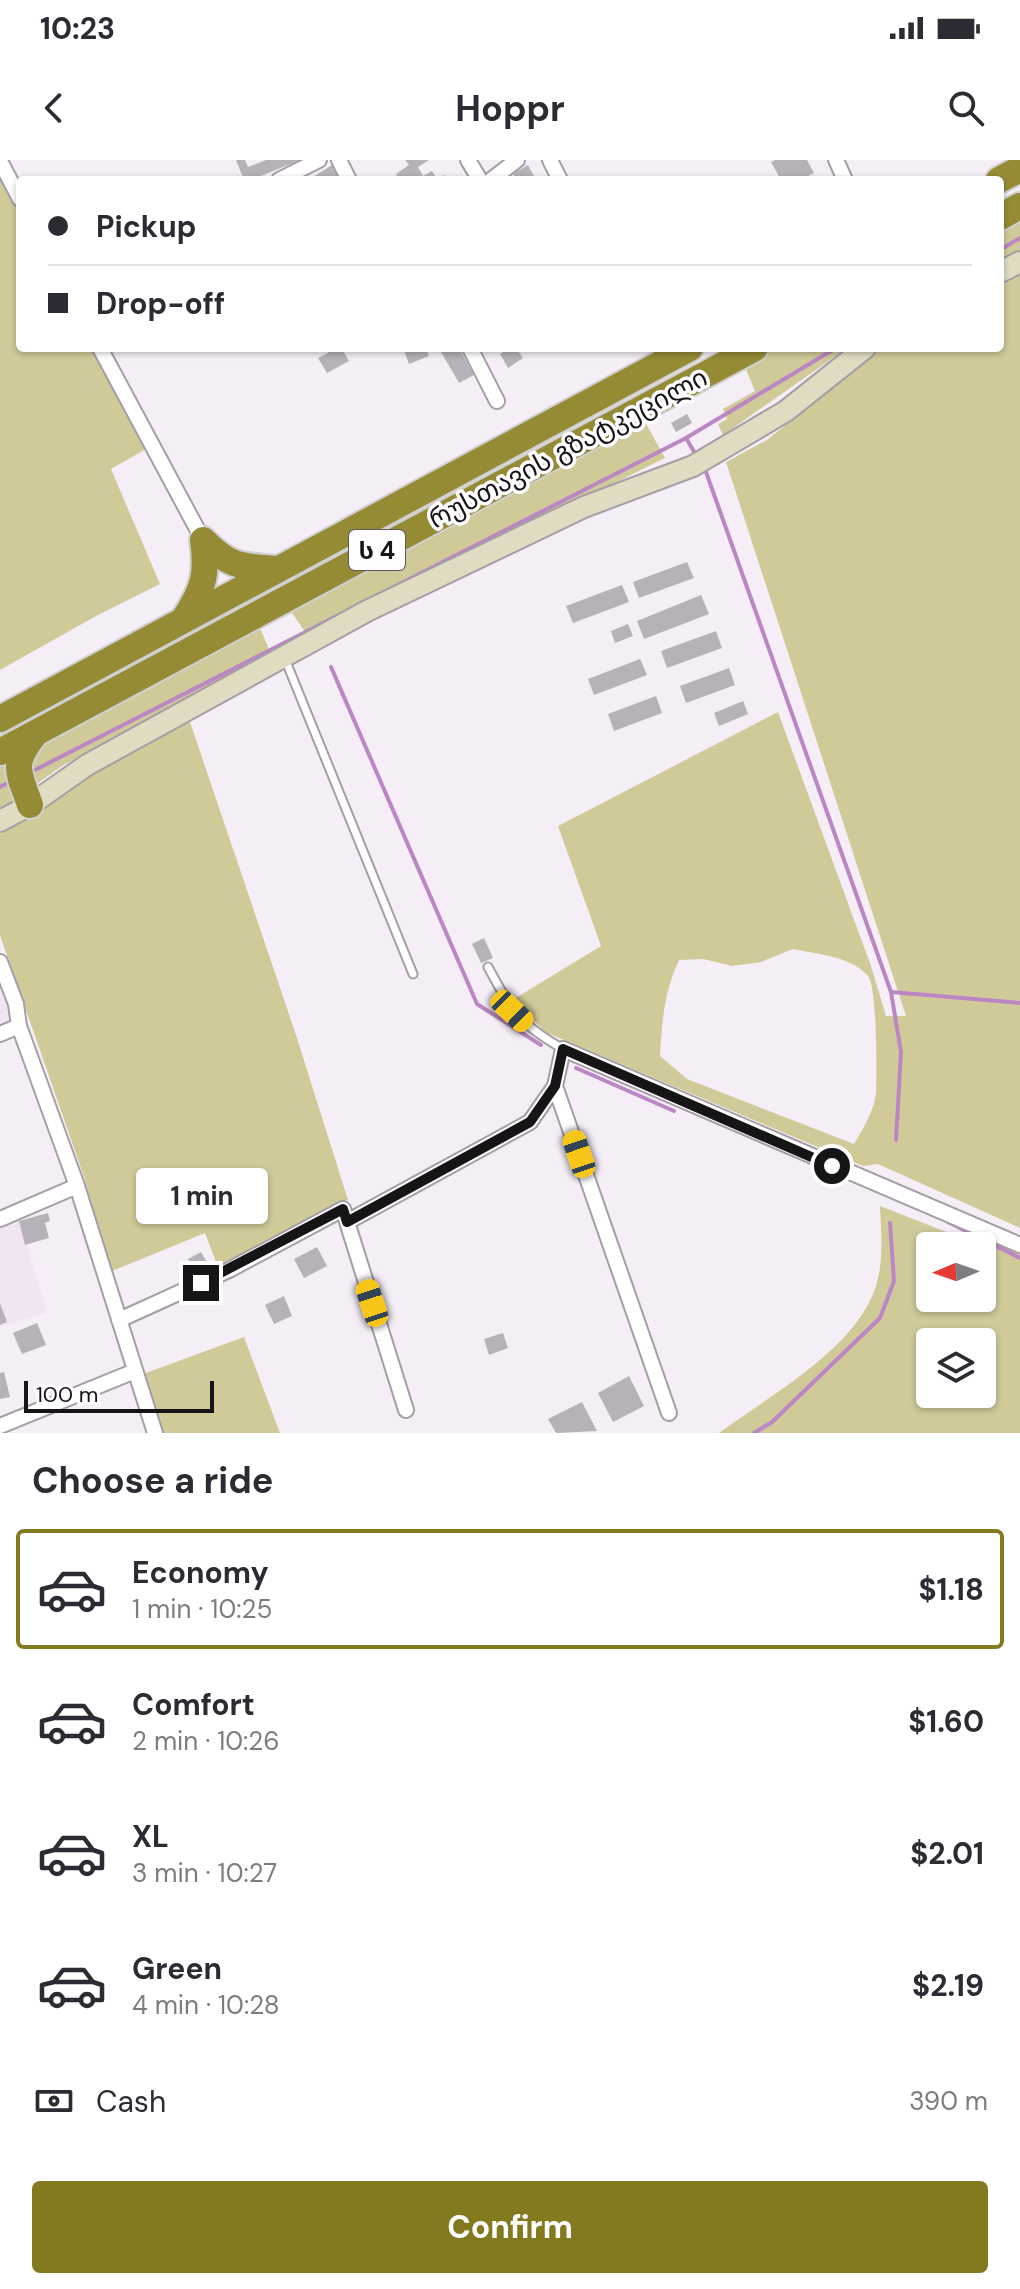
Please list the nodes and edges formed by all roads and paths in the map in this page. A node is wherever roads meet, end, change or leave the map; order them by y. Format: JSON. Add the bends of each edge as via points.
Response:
{"nodes":[{"id":1,"x":319,"y":160,"type":"edge"},
{"id":2,"x":517,"y":160,"type":"edge"},
{"id":3,"x":0,"y":161,"type":"edge"},
{"id":4,"x":287,"y":176,"type":"edge"},
{"id":5,"x":496,"y":176,"type":"edge"},
{"id":6,"x":16,"y":191,"type":"edge"},
{"id":7,"x":102,"y":352,"type":"edge"},
{"id":8,"x":472,"y":352,"type":"edge"},
{"id":9,"x":683,"y":352,"type":"edge"},
{"id":10,"x":748,"y":352,"type":"edge"},
{"id":11,"x":860,"y":352,"type":"edge"},
{"id":12,"x":497,"y":401,"type":"dead end"},
{"id":13,"x":203,"y":540,"type":"junction"},
{"id":14,"x":276,"y":569,"type":"junction"},
{"id":15,"x":184,"y":619,"type":"junction"},
{"id":16,"x":284,"y":657,"type":"junction"},
{"id":17,"x":0,"y":719,"type":"edge"},
{"id":18,"x":14,"y":777,"type":"edge"},
{"id":19,"x":0,"y":821,"type":"edge"},
{"id":20,"x":0,"y":962,"type":"edge"},
{"id":21,"x":488,"y":967,"type":"dead end"},
{"id":22,"x":413,"y":974,"type":"dead end"},
{"id":23,"x":19,"y":1026,"type":"junction"},
{"id":24,"x":0,"y":1034,"type":"edge"},
{"id":25,"x":563,"y":1049,"type":"junction"},
{"id":26,"x":555,"y":1086,"type":"junction"},
{"id":27,"x":77,"y":1186,"type":"junction"},
{"id":28,"x":0,"y":1219,"type":"edge"},
{"id":29,"x":347,"y":1222,"type":"junction"},
{"id":30,"x":1020,"y":1245,"type":"edge"},
{"id":31,"x":119,"y":1320,"type":"junction"},
{"id":32,"x":135,"y":1371,"type":"junction"},
{"id":33,"x":406,"y":1410,"type":"dead end"},
{"id":34,"x":669,"y":1413,"type":"dead end"},
{"id":35,"x":0,"y":1426,"type":"edge"},
{"id":36,"x":155,"y":1433,"type":"edge"}],
"edges":[{"from":1,"to":4,"type":"street"},
{"from":2,"to":5,"type":"street"},
{"from":3,"to":6,"type":"street"},
{"from":7,"to":13,"type":"street"},
{"from":8,"to":12,"type":"street"},
{"from":9,"to":14,"type":"highway","name":"რუსთავის გზატკეცილი","number":"ს 4"},
{"from":10,"to":18,"type":"highway","name":"რუსთავის გზატკეცილი","number":"ს 4","via":[[35,734]]},
{"from":11,"to":16,"type":"street","via":[[786,411],[693,466],[584,507],[367,611]]},
{"from":13,"to":14,"type":"highway","via":[[221,558],[240,566]]},
{"from":13,"to":15,"type":"highway","via":[[203,584]]},
{"from":14,"to":15,"type":"highway","name":"რუსთავის გზატკეცილი","number":"ს 4"},
{"from":15,"to":17,"type":"highway","name":"რუსთავის გზატკეცილი","number":"ს 4"},
{"from":16,"to":18,"type":"street","via":[[87,765]]},
{"from":16,"to":22,"type":"lane"},
{"from":18,"to":19,"type":"street"},
{"from":20,"to":23,"type":"street"},
{"from":21,"to":25,"type":"lane","via":[[512,1011],[533,1032]]},
{"from":23,"to":24,"type":"street"},
{"from":23,"to":27,"type":"street"},
{"from":25,"to":26,"type":"street"},
{"from":25,"to":30,"type":"street"},
{"from":26,"to":29,"type":"street","via":[[530,1122]]},
{"from":26,"to":34,"type":"street"},
{"from":27,"to":28,"type":"street"},
{"from":27,"to":31,"type":"street"},
{"from":29,"to":31,"type":"street","via":[[343,1209],[229,1270]]},
{"from":29,"to":33,"type":"street"},
{"from":31,"to":32,"type":"street"},
{"from":32,"to":35,"type":"street"},
{"from":32,"to":36,"type":"street"}]}
